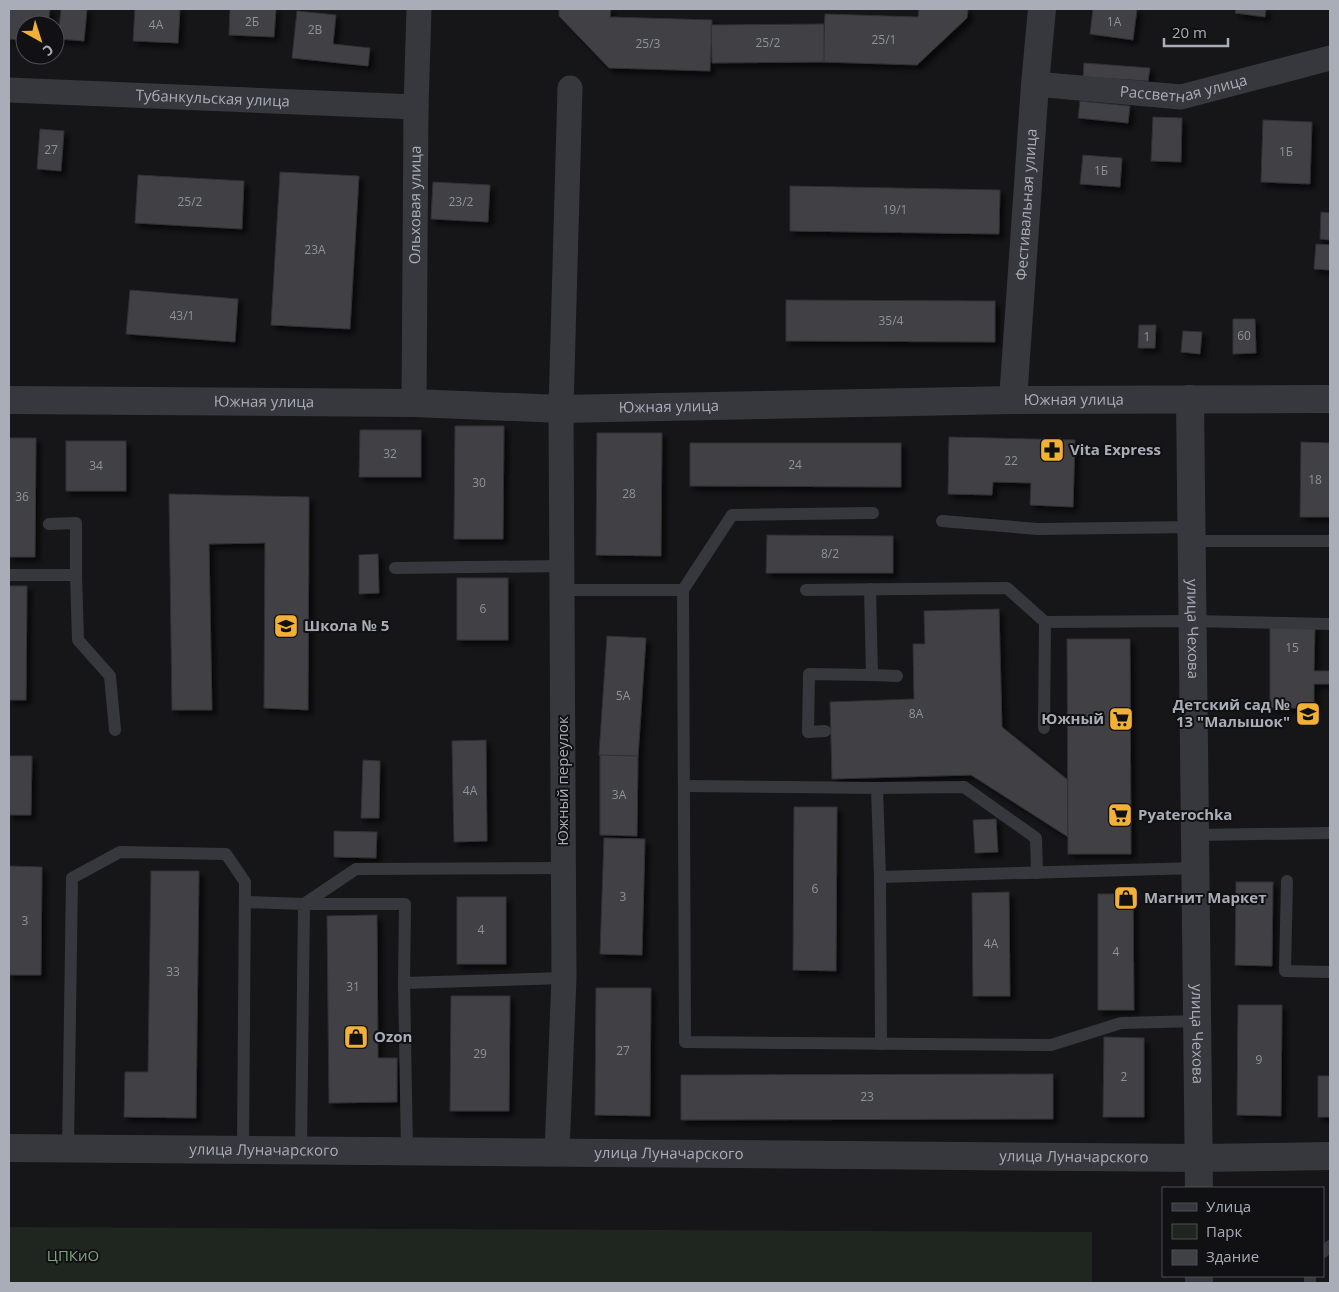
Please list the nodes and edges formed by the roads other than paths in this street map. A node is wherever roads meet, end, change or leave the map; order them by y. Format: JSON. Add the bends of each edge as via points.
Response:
{"nodes":[{"id":1,"x":419,"y":9,"type":"edge"},
{"id":2,"x":1042,"y":9,"type":"edge"},
{"id":3,"x":1330,"y":58,"type":"edge"},
{"id":4,"x":1034,"y":84,"type":"junction"},
{"id":5,"x":570,"y":88,"type":"dead end"},
{"id":6,"x":9,"y":90,"type":"edge"},
{"id":7,"x":416,"y":107,"type":"junction"},
{"id":8,"x":1190,"y":399,"type":"junction"},
{"id":9,"x":1330,"y":399,"type":"edge"},
{"id":10,"x":9,"y":400,"type":"edge"},
{"id":11,"x":1013,"y":400,"type":"junction"},
{"id":12,"x":414,"y":403,"type":"junction"},
{"id":13,"x":562,"y":409,"type":"junction"},
{"id":14,"x":873,"y":513,"type":"dead end"},
{"id":15,"x":942,"y":521,"type":"dead end"},
{"id":16,"x":49,"y":524,"type":"dead end"},
{"id":17,"x":1192,"y":534,"type":"junction"},
{"id":18,"x":1330,"y":541,"type":"edge"},
{"id":19,"x":395,"y":568,"type":"dead end"},
{"id":20,"x":9,"y":575,"type":"edge"},
{"id":21,"x":76,"y":576,"type":"junction"},
{"id":22,"x":562,"y":578,"type":"junction"},
{"id":23,"x":683,"y":590,"type":"junction"},
{"id":24,"x":806,"y":590,"type":"dead end"},
{"id":25,"x":870,"y":590,"type":"junction"},
{"id":26,"x":1193,"y":621,"type":"junction"},
{"id":27,"x":1045,"y":622,"type":"junction"},
{"id":28,"x":1330,"y":624,"type":"edge"},
{"id":29,"x":872,"y":675,"type":"junction"},
{"id":30,"x":897,"y":676,"type":"dead end"},
{"id":31,"x":1044,"y":728,"type":"dead end"},
{"id":32,"x":115,"y":730,"type":"dead end"},
{"id":33,"x":825,"y":731,"type":"dead end"},
{"id":34,"x":684,"y":786,"type":"junction"},
{"id":35,"x":877,"y":788,"type":"junction"},
{"id":36,"x":1330,"y":833,"type":"edge"},
{"id":37,"x":1196,"y":835,"type":"junction"},
{"id":38,"x":564,"y":868,"type":"junction"},
{"id":39,"x":1196,"y":868,"type":"junction"},
{"id":40,"x":1037,"y":873,"type":"junction"},
{"id":41,"x":880,"y":877,"type":"junction"},
{"id":42,"x":1287,"y":881,"type":"dead end"},
{"id":43,"x":245,"y":902,"type":"junction"},
{"id":44,"x":304,"y":904,"type":"junction"},
{"id":45,"x":1330,"y":972,"type":"edge"},
{"id":46,"x":564,"y":978,"type":"junction"},
{"id":47,"x":404,"y":983,"type":"junction"},
{"id":48,"x":1198,"y":1021,"type":"junction"},
{"id":49,"x":881,"y":1044,"type":"junction"},
{"id":50,"x":9,"y":1148,"type":"edge"},
{"id":51,"x":68,"y":1148,"type":"junction"},
{"id":52,"x":243,"y":1149,"type":"junction"},
{"id":53,"x":301,"y":1150,"type":"junction"},
{"id":54,"x":407,"y":1150,"type":"junction"},
{"id":55,"x":557,"y":1152,"type":"junction"},
{"id":56,"x":1330,"y":1156,"type":"edge"},
{"id":57,"x":1199,"y":1158,"type":"junction"},
{"id":58,"x":1199,"y":1187,"type":"edge"}],
"edges":[{"from":1,"to":7,"type":"street","name":"Ольховая улица"},
{"from":2,"to":4,"type":"street","name":"Фестивальная улица"},
{"from":3,"to":4,"type":"street","name":"Рассветная улица","via":[[1181,97]]},
{"from":4,"to":11,"type":"street","name":"Фестивальная улица"},
{"from":5,"to":13,"type":"street","name":"Южный переулок"},
{"from":6,"to":7,"type":"street","name":"Тубанкульская улица"},
{"from":7,"to":12,"type":"street","name":"Ольховая улица"},
{"from":8,"to":9,"type":"street","name":"Южная улица"},
{"from":8,"to":11,"type":"street","name":"Южная улица"},
{"from":8,"to":17,"type":"street","name":"улица Чехова"},
{"from":10,"to":12,"type":"street","name":"Южная улица"},
{"from":11,"to":13,"type":"street","name":"Южная улица"},
{"from":12,"to":13,"type":"street","name":"Южная улица"},
{"from":13,"to":22,"type":"street","name":"Южный переулок"},
{"from":14,"to":23,"type":"lane","via":[[732,515]]},
{"from":15,"to":17,"type":"lane","via":[[1038,529]]},
{"from":16,"to":21,"type":"lane","via":[[76,523]]},
{"from":17,"to":18,"type":"lane"},
{"from":17,"to":26,"type":"street","name":"улица Чехова"},
{"from":19,"to":22,"type":"lane"},
{"from":20,"to":21,"type":"lane"},
{"from":21,"to":32,"type":"lane","via":[[78,640],[110,676]]},
{"from":22,"to":23,"type":"lane"},
{"from":22,"to":38,"type":"street","name":"Южный переулок"},
{"from":23,"to":34,"type":"lane"},
{"from":24,"to":25,"type":"lane"},
{"from":25,"to":27,"type":"lane","via":[[1007,588]]},
{"from":25,"to":29,"type":"lane"},
{"from":26,"to":27,"type":"lane"},
{"from":26,"to":28,"type":"lane"},
{"from":26,"to":37,"type":"street","name":"улица Чехова"},
{"from":27,"to":31,"type":"lane"},
{"from":29,"to":30,"type":"lane"},
{"from":29,"to":33,"type":"lane","via":[[810,674],[808,732]]},
{"from":34,"to":35,"type":"lane"},
{"from":34,"to":49,"type":"lane","via":[[685,1042]]},
{"from":35,"to":40,"type":"lane","via":[[964,787],[1036,838]]},
{"from":35,"to":41,"type":"lane"},
{"from":36,"to":37,"type":"lane"},
{"from":37,"to":39,"type":"street","name":"улица Чехова"},
{"from":38,"to":44,"type":"lane","via":[[356,869]]},
{"from":38,"to":46,"type":"street","name":"Южный переулок"},
{"from":39,"to":40,"type":"lane"},
{"from":39,"to":48,"type":"street","name":"улица Чехова"},
{"from":40,"to":41,"type":"lane"},
{"from":41,"to":49,"type":"lane"},
{"from":42,"to":45,"type":"lane","via":[[1285,971]]},
{"from":43,"to":44,"type":"lane"},
{"from":43,"to":51,"type":"lane","via":[[245,882],[226,854],[120,852],[72,878]]},
{"from":43,"to":52,"type":"lane"},
{"from":44,"to":47,"type":"lane","via":[[405,904]]},
{"from":44,"to":53,"type":"lane"},
{"from":46,"to":47,"type":"lane"},
{"from":46,"to":55,"type":"street","name":"Южный переулок"},
{"from":47,"to":54,"type":"lane"},
{"from":48,"to":49,"type":"lane","via":[[1121,1022],[1051,1044]]},
{"from":48,"to":57,"type":"street","name":"улица Чехова"},
{"from":50,"to":51,"type":"street","name":"улица Луначарского"},
{"from":51,"to":52,"type":"street","name":"улица Луначарского"},
{"from":52,"to":53,"type":"street","name":"улица Луначарского"},
{"from":53,"to":54,"type":"street","name":"улица Луначарского"},
{"from":54,"to":55,"type":"street","name":"улица Луначарского"},
{"from":55,"to":57,"type":"street","name":"улица Луначарского"},
{"from":56,"to":57,"type":"street","name":"улица Луначарского"},
{"from":57,"to":58,"type":"street","name":"улица Чехова"}]}
